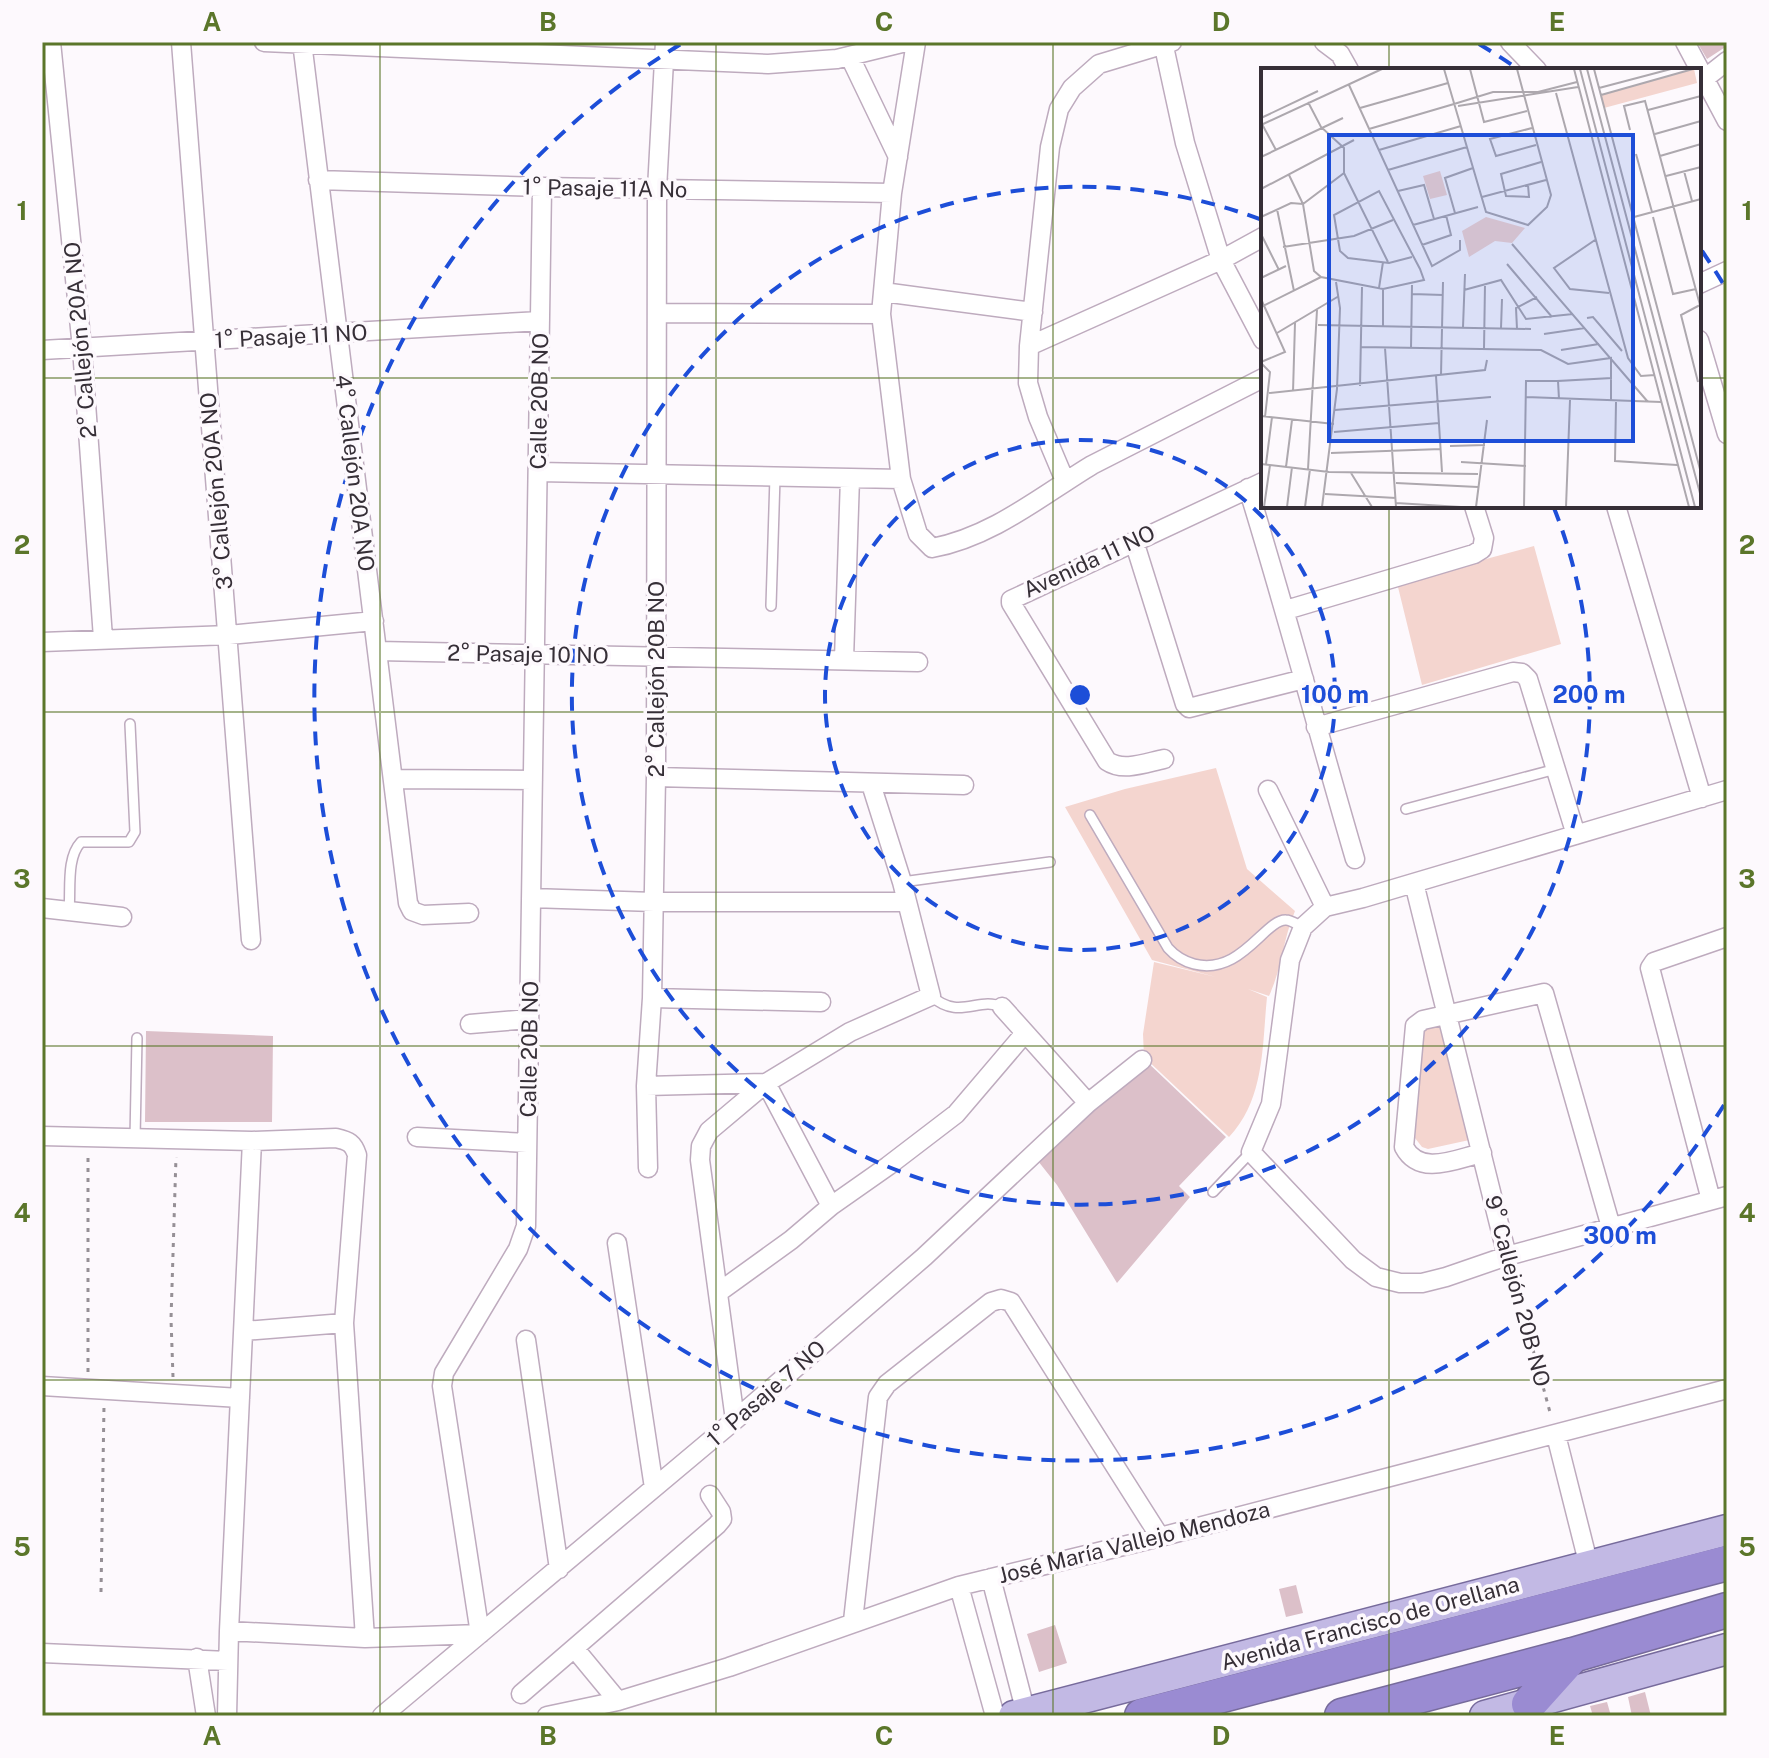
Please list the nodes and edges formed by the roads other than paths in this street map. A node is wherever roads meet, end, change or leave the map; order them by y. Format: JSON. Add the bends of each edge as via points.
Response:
{"nodes":[{"id":1,"x":51,"y":42,"type":"edge"},
{"id":2,"x":181,"y":42,"type":"edge"},
{"id":3,"x":264,"y":42,"type":"edge"},
{"id":4,"x":906,"y":42,"type":"edge"},
{"id":5,"x":916,"y":42,"type":"edge"},
{"id":6,"x":1324,"y":42,"type":"edge"},
{"id":7,"x":1510,"y":42,"type":"edge"},
{"id":8,"x":1685,"y":42,"type":"edge"},
{"id":9,"x":302,"y":43,"type":"edge"},
{"id":10,"x":1166,"y":43,"type":"edge"},
{"id":11,"x":665,"y":51,"type":"edge"},
{"id":12,"x":839,"y":52,"type":"edge"},
{"id":13,"x":1727,"y":61,"type":"edge"},
{"id":14,"x":1348,"y":68,"type":"edge"},
{"id":15,"x":1535,"y":68,"type":"edge"},
{"id":16,"x":1696,"y":68,"type":"edge"},
{"id":17,"x":1702,"y":82,"type":"edge"},
{"id":18,"x":1727,"y":121,"type":"edge"},
{"id":19,"x":898,"y":157,"type":"junction"},
{"id":20,"x":318,"y":180,"type":"junction"},
{"id":21,"x":542,"y":187,"type":"junction"},
{"id":22,"x":657,"y":189,"type":"junction"},
{"id":23,"x":892,"y":193,"type":"junction"},
{"id":24,"x":1261,"y":238,"type":"edge"},
{"id":25,"x":1221,"y":260,"type":"junction"},
{"id":26,"x":1727,"y":271,"type":"edge"},
{"id":27,"x":1701,"y":283,"type":"edge"},
{"id":28,"x":883,"y":292,"type":"junction"},
{"id":29,"x":1033,"y":312,"type":"junction"},
{"id":30,"x":657,"y":313,"type":"junction"},
{"id":31,"x":881,"y":314,"type":"junction"},
{"id":32,"x":540,"y":321,"type":"junction"},
{"id":33,"x":337,"y":333,"type":"junction"},
{"id":34,"x":1261,"y":336,"type":"edge"},
{"id":35,"x":203,"y":341,"type":"junction"},
{"id":36,"x":1029,"y":346,"type":"junction"},
{"id":37,"x":1701,"y":347,"type":"edge"},
{"id":38,"x":82,"y":348,"type":"junction"},
{"id":39,"x":42,"y":350,"type":"edge"},
{"id":40,"x":1261,"y":379,"type":"edge"},
{"id":41,"x":1727,"y":434,"type":"edge"},
{"id":42,"x":538,"y":472,"type":"junction"},
{"id":43,"x":657,"y":475,"type":"junction"},
{"id":44,"x":775,"y":477,"type":"junction"},
{"id":45,"x":850,"y":478,"type":"junction"},
{"id":46,"x":901,"y":479,"type":"junction"},
{"id":47,"x":1065,"y":481,"type":"junction"},
{"id":48,"x":1256,"y":485,"type":"edge"},
{"id":49,"x":1261,"y":506,"type":"edge"},
{"id":50,"x":1262,"y":508,"type":"edge"},
{"id":51,"x":1475,"y":508,"type":"edge"},
{"id":52,"x":1617,"y":508,"type":"edge"},
{"id":53,"x":1134,"y":541,"type":"junction"},
{"id":54,"x":771,"y":606,"type":"dead end"},
{"id":55,"x":1286,"y":610,"type":"junction"},
{"id":56,"x":374,"y":621,"type":"junction"},
{"id":57,"x":229,"y":635,"type":"junction"},
{"id":58,"x":103,"y":638,"type":"junction"},
{"id":59,"x":42,"y":642,"type":"edge"},
{"id":60,"x":378,"y":651,"type":"junction"},
{"id":61,"x":535,"y":654,"type":"junction"},
{"id":62,"x":656,"y":656,"type":"junction"},
{"id":63,"x":844,"y":659,"type":"junction"},
{"id":64,"x":918,"y":662,"type":"dead end"},
{"id":65,"x":1304,"y":679,"type":"junction"},
{"id":66,"x":130,"y":724,"type":"dead end"},
{"id":67,"x":1316,"y":727,"type":"junction"},
{"id":68,"x":1164,"y":759,"type":"dead end"},
{"id":69,"x":1556,"y":769,"type":"junction"},
{"id":70,"x":656,"y":777,"type":"junction"},
{"id":71,"x":393,"y":779,"type":"junction"},
{"id":72,"x":533,"y":780,"type":"junction"},
{"id":73,"x":871,"y":784,"type":"junction"},
{"id":74,"x":964,"y":785,"type":"dead end"},
{"id":75,"x":1268,"y":790,"type":"dead end"},
{"id":76,"x":1727,"y":790,"type":"edge"},
{"id":77,"x":1702,"y":798,"type":"junction"},
{"id":78,"x":1406,"y":809,"type":"dead end"},
{"id":79,"x":1090,"y":815,"type":"dead end"},
{"id":80,"x":1576,"y":835,"type":"junction"},
{"id":81,"x":1355,"y":859,"type":"dead end"},
{"id":82,"x":1050,"y":862,"type":"dead end"},
{"id":83,"x":902,"y":882,"type":"junction"},
{"id":84,"x":1414,"y":883,"type":"junction"},
{"id":85,"x":531,"y":898,"type":"junction"},
{"id":86,"x":654,"y":902,"type":"junction"},
{"id":87,"x":907,"y":902,"type":"junction"},
{"id":88,"x":1325,"y":907,"type":"junction"},
{"id":89,"x":42,"y":908,"type":"edge"},
{"id":90,"x":69,"y":910,"type":"junction"},
{"id":91,"x":469,"y":913,"type":"dead end"},
{"id":92,"x":122,"y":917,"type":"dead end"},
{"id":93,"x":1303,"y":927,"type":"junction"},
{"id":94,"x":1727,"y":937,"type":"edge"},
{"id":95,"x":251,"y":940,"type":"dead end"},
{"id":96,"x":931,"y":996,"type":"junction"},
{"id":97,"x":652,"y":998,"type":"junction"},
{"id":98,"x":821,"y":1002,"type":"dead end"},
{"id":99,"x":1002,"y":1007,"type":"joint"},
{"id":100,"x":1446,"y":1016,"type":"junction"},
{"id":101,"x":529,"y":1019,"type":"junction"},
{"id":102,"x":470,"y":1024,"type":"dead end"},
{"id":103,"x":1025,"y":1033,"type":"junction"},
{"id":104,"x":137,"y":1038,"type":"dead end"},
{"id":105,"x":1142,"y":1060,"type":"dead end"},
{"id":106,"x":766,"y":1083,"type":"junction"},
{"id":107,"x":646,"y":1086,"type":"junction"},
{"id":108,"x":1088,"y":1103,"type":"junction"},
{"id":109,"x":42,"y":1136,"type":"edge"},
{"id":110,"x":417,"y":1137,"type":"dead end"},
{"id":111,"x":135,"y":1138,"type":"junction"},
{"id":112,"x":252,"y":1141,"type":"junction"},
{"id":113,"x":527,"y":1143,"type":"junction"},
{"id":114,"x":1251,"y":1152,"type":"junction"},
{"id":115,"x":1482,"y":1153,"type":"junction"},
{"id":116,"x":648,"y":1168,"type":"dead end"},
{"id":117,"x":1213,"y":1192,"type":"dead end"},
{"id":118,"x":1719,"y":1198,"type":"edge"},
{"id":119,"x":831,"y":1206,"type":"junction"},
{"id":120,"x":1611,"y":1227,"type":"junction"},
{"id":121,"x":617,"y":1243,"type":"dead end"},
{"id":122,"x":1507,"y":1256,"type":"junction"},
{"id":123,"x":719,"y":1292,"type":"junction"},
{"id":124,"x":344,"y":1323,"type":"junction"},
{"id":125,"x":244,"y":1331,"type":"junction"},
{"id":126,"x":526,"y":1340,"type":"dead end"},
{"id":127,"x":42,"y":1386,"type":"edge"},
{"id":128,"x":1727,"y":1389,"type":"edge"},
{"id":129,"x":240,"y":1398,"type":"junction"},
{"id":130,"x":735,"y":1420,"type":"junction"},
{"id":131,"x":1556,"y":1435,"type":"junction"},
{"id":132,"x":654,"y":1488,"type":"junction"},
{"id":133,"x":710,"y":1495,"type":"dead end"},
{"id":134,"x":1727,"y":1530,"type":"edge"},
{"id":135,"x":1160,"y":1537,"type":"junction"},
{"id":136,"x":1727,"y":1563,"type":"edge"},
{"id":137,"x":1589,"y":1566,"type":"junction"},
{"id":138,"x":559,"y":1569,"type":"junction"},
{"id":139,"x":991,"y":1578,"type":"junction"},
{"id":140,"x":959,"y":1586,"type":"junction"},
{"id":141,"x":1727,"y":1610,"type":"edge"},
{"id":142,"x":853,"y":1621,"type":"junction"},
{"id":143,"x":229,"y":1631,"type":"junction"},
{"id":144,"x":480,"y":1634,"type":"junction"},
{"id":145,"x":365,"y":1638,"type":"junction"},
{"id":146,"x":575,"y":1649,"type":"junction"},
{"id":147,"x":1727,"y":1649,"type":"edge"},
{"id":148,"x":42,"y":1653,"type":"edge"},
{"id":149,"x":1573,"y":1655,"type":"junction"},
{"id":150,"x":197,"y":1658,"type":"junction"},
{"id":151,"x":228,"y":1661,"type":"junction"},
{"id":152,"x":521,"y":1694,"type":"dead end"},
{"id":153,"x":618,"y":1701,"type":"junction"},
{"id":154,"x":1529,"y":1704,"type":"junction"},
{"id":155,"x":1020,"y":1714,"type":"edge"},
{"id":156,"x":206,"y":1716,"type":"edge"},
{"id":157,"x":227,"y":1716,"type":"edge"},
{"id":158,"x":382,"y":1716,"type":"edge"},
{"id":159,"x":547,"y":1716,"type":"edge"},
{"id":160,"x":995,"y":1716,"type":"edge"},
{"id":161,"x":1142,"y":1716,"type":"edge"},
{"id":162,"x":1342,"y":1716,"type":"edge"},
{"id":163,"x":1485,"y":1716,"type":"edge"}],
"edges":[{"from":1,"to":38,"type":"street","name":"2° Callejón 20A NO"},
{"from":2,"to":35,"type":"street","name":"3° Callejón 20A NO"},
{"from":3,"to":9,"type":"street"},
{"from":4,"to":12,"type":"street"},
{"from":5,"to":19,"type":"street"},
{"from":6,"to":14,"type":"street"},
{"from":7,"to":15,"type":"street"},
{"from":8,"to":16,"type":"street"},
{"from":9,"to":11,"type":"street"},
{"from":9,"to":20,"type":"street","name":"4° Callejón 20A NO"},
{"from":10,"to":25,"type":"street","via":[[1185,143]]},
{"from":10,"to":29,"type":"street","via":[[1099,64],[1072,88],[1059,109],[1050,147]]},
{"from":11,"to":12,"type":"street","via":[[768,64]]},
{"from":11,"to":22,"type":"street","name":"2° Callejón 20B NO"},
{"from":12,"to":19,"type":"street"},
{"from":13,"to":17,"type":"street"},
{"from":17,"to":18,"type":"street"},
{"from":19,"to":23,"type":"street"},
{"from":20,"to":21,"type":"street","name":"1° Pasaje 11A No"},
{"from":20,"to":33,"type":"street","name":"4° Callejón 20A NO"},
{"from":21,"to":22,"type":"street","name":"1° Pasaje 11A No"},
{"from":21,"to":32,"type":"street","name":"Calle 20B NO"},
{"from":22,"to":23,"type":"street","name":"1° Pasaje 11A No"},
{"from":22,"to":30,"type":"street","name":"2° Callejón 20B NO"},
{"from":23,"to":28,"type":"street"},
{"from":24,"to":25,"type":"street"},
{"from":25,"to":34,"type":"street"},
{"from":25,"to":36,"type":"street"},
{"from":26,"to":27,"type":"street"},
{"from":28,"to":29,"type":"street"},
{"from":28,"to":31,"type":"street"},
{"from":29,"to":36,"type":"street"},
{"from":30,"to":31,"type":"street"},
{"from":30,"to":43,"type":"street","name":"2° Callejón 20B NO"},
{"from":31,"to":46,"type":"street"},
{"from":32,"to":33,"type":"street","name":"1° Pasaje 11 NO"},
{"from":32,"to":42,"type":"street","name":"Calle 20B NO"},
{"from":33,"to":35,"type":"street","name":"1° Pasaje 11 NO"},
{"from":33,"to":56,"type":"street","name":"4° Callejón 20A NO"},
{"from":35,"to":38,"type":"street","name":"1° Pasaje 11 NO"},
{"from":35,"to":57,"type":"street","name":"3° Callejón 20A NO"},
{"from":36,"to":47,"type":"street","via":[[1028,383]]},
{"from":37,"to":41,"type":"street"},
{"from":38,"to":39,"type":"street","name":"1° Pasaje 11 NO"},
{"from":38,"to":58,"type":"street","name":"2° Callejón 20A NO"},
{"from":40,"to":47,"type":"street"},
{"from":42,"to":43,"type":"street"},
{"from":42,"to":61,"type":"street","name":"Calle 20B NO"},
{"from":43,"to":44,"type":"street"},
{"from":43,"to":62,"type":"street","name":"2° Callejón 20B NO"},
{"from":44,"to":45,"type":"street"},
{"from":44,"to":54,"type":"lane"},
{"from":45,"to":46,"type":"street"},
{"from":45,"to":63,"type":"street"},
{"from":46,"to":47,"type":"street","via":[[918,534],[932,548],[995,525]]},
{"from":48,"to":49,"type":"street"},
{"from":48,"to":53,"type":"street","name":"Avenida 11 NO"},
{"from":50,"to":55,"type":"street"},
{"from":51,"to":55,"type":"street","via":[[1484,538],[1482,549],[1474,554]]},
{"from":52,"to":77,"type":"street"},
{"from":53,"to":65,"type":"street","via":[[1189,708]]},
{"from":53,"to":68,"type":"street","name":"Avenida 11 NO","via":[[1013,597],[1011,603],[1107,761],[1125,767]]},
{"from":55,"to":65,"type":"street"},
{"from":56,"to":57,"type":"street"},
{"from":56,"to":60,"type":"street","name":"4° Callejón 20A NO"},
{"from":57,"to":58,"type":"street"},
{"from":57,"to":95,"type":"street","name":"3° Callejón 20A NO"},
{"from":58,"to":59,"type":"street"},
{"from":60,"to":61,"type":"street","name":"2° Pasaje 10 NO"},
{"from":60,"to":71,"type":"street","name":"4° Callejón 20A NO"},
{"from":61,"to":62,"type":"street","name":"2° Pasaje 10 NO"},
{"from":61,"to":72,"type":"street","name":"Calle 20B NO"},
{"from":62,"to":63,"type":"street","name":"2° Pasaje 10 NO"},
{"from":62,"to":70,"type":"street","name":"2° Callejón 20B NO"},
{"from":63,"to":64,"type":"street","name":"2° Pasaje 10 NO"},
{"from":65,"to":67,"type":"street"},
{"from":66,"to":90,"type":"lane","via":[[135,832],[129,842],[77,845]]},
{"from":67,"to":69,"type":"street","via":[[1522,673]]},
{"from":67,"to":81,"type":"street"},
{"from":69,"to":78,"type":"lane"},
{"from":69,"to":80,"type":"street"},
{"from":70,"to":73,"type":"street"},
{"from":70,"to":86,"type":"street","name":"2° Callejón 20B NO"},
{"from":71,"to":72,"type":"street"},
{"from":71,"to":91,"type":"street","name":"4° Callejón 20A NO","via":[[412,911]]},
{"from":72,"to":85,"type":"street","name":"Calle 20B NO"},
{"from":73,"to":74,"type":"street"},
{"from":73,"to":83,"type":"street"},
{"from":75,"to":88,"type":"street"},
{"from":76,"to":77,"type":"street"},
{"from":77,"to":80,"type":"street"},
{"from":79,"to":93,"type":"lane","via":[[1168,948],[1181,960],[1217,965],[1254,945],[1280,922]]},
{"from":80,"to":84,"type":"street"},
{"from":82,"to":83,"type":"lane"},
{"from":83,"to":87,"type":"street"},
{"from":84,"to":88,"type":"street"},
{"from":84,"to":100,"type":"street","name":"9° Callejón 20B NO"},
{"from":85,"to":86,"type":"street"},
{"from":85,"to":101,"type":"street","name":"Calle 20B NO"},
{"from":86,"to":87,"type":"street"},
{"from":86,"to":97,"type":"street","name":"2° Callejón 20B NO"},
{"from":87,"to":96,"type":"street"},
{"from":88,"to":93,"type":"street"},
{"from":89,"to":90,"type":"street"},
{"from":90,"to":92,"type":"street"},
{"from":93,"to":114,"type":"street","via":[[1290,960],[1271,1104]]},
{"from":94,"to":118,"type":"street","via":[[1654,962],[1650,968]]},
{"from":96,"to":99,"type":"lane","via":[[942,1006],[958,1009]]},
{"from":96,"to":106,"type":"street","via":[[850,1032]]},
{"from":97,"to":98,"type":"street"},
{"from":97,"to":107,"type":"street","name":"2° Callejón 20B NO"},
{"from":99,"to":103,"type":"street"},
{"from":100,"to":115,"type":"street","name":"9° Callejón 20B NO"},
{"from":100,"to":115,"type":"street","via":[[1415,1026],[1404,1147],[1420,1164]]},
{"from":100,"to":120,"type":"street","via":[[1544,993]]},
{"from":101,"to":102,"type":"street"},
{"from":101,"to":113,"type":"street","name":"Calle 20B NO"},
{"from":103,"to":108,"type":"street"},
{"from":103,"to":119,"type":"street","via":[[956,1114]]},
{"from":104,"to":111,"type":"lane"},
{"from":105,"to":108,"type":"street","name":"1° Pasaje 7 NO"},
{"from":106,"to":107,"type":"street"},
{"from":106,"to":119,"type":"street"},
{"from":106,"to":123,"type":"street","via":[[709,1131],[701,1146]]},
{"from":107,"to":116,"type":"street","name":"2° Callejón 20B NO"},
{"from":108,"to":130,"type":"street","name":"1° Pasaje 7 NO","via":[[924,1257]]},
{"from":109,"to":111,"type":"street"},
{"from":110,"to":113,"type":"street"},
{"from":111,"to":112,"type":"street"},
{"from":112,"to":124,"type":"street","via":[[336,1138],[354,1145]]},
{"from":112,"to":125,"type":"street"},
{"from":113,"to":144,"type":"street","name":"Calle 20B NO","via":[[524,1236],[444,1373],[442,1386]]},
{"from":114,"to":117,"type":"lane"},
{"from":114,"to":122,"type":"street","via":[[1353,1260],[1376,1277],[1422,1283]]},
{"from":115,"to":122,"type":"street","name":"9° Callejón 20B NO"},
{"from":118,"to":120,"type":"street"},
{"from":119,"to":123,"type":"street"},
{"from":120,"to":122,"type":"street"},
{"from":121,"to":132,"type":"street"},
{"from":123,"to":130,"type":"street"},
{"from":124,"to":125,"type":"street"},
{"from":124,"to":145,"type":"street"},
{"from":125,"to":129,"type":"street"},
{"from":126,"to":138,"type":"street"},
{"from":127,"to":129,"type":"street"},
{"from":128,"to":131,"type":"street","name":"José María Vallejo Mendoza"},
{"from":129,"to":143,"type":"street"},
{"from":130,"to":132,"type":"street","name":"1° Pasaje 7 NO"},
{"from":131,"to":135,"type":"street","name":"José María Vallejo Mendoza"},
{"from":131,"to":137,"type":"street"},
{"from":132,"to":138,"type":"street","name":"1° Pasaje 7 NO"},
{"from":133,"to":146,"type":"street","via":[[721,1512],[717,1525]]},
{"from":134,"to":137,"type":"main road","name":"Avenida Francisco de Orellana"},
{"from":135,"to":139,"type":"street","name":"José María Vallejo Mendoza"},
{"from":135,"to":142,"type":"street","via":[[1011,1302],[1001,1299],[887,1384],[878,1397]]},
{"from":136,"to":161,"type":"highway","name":"Avenida Francisco de Orellana"},
{"from":137,"to":155,"type":"main road","name":"Avenida Francisco de Orellana"},
{"from":138,"to":144,"type":"street","name":"1° Pasaje 7 NO"},
{"from":139,"to":140,"type":"street","name":"José María Vallejo Mendoza"},
{"from":139,"to":155,"type":"street"},
{"from":140,"to":142,"type":"street","name":"José María Vallejo Mendoza"},
{"from":140,"to":160,"type":"street"},
{"from":141,"to":149,"type":"highway"},
{"from":142,"to":153,"type":"street","name":"José María Vallejo Mendoza"},
{"from":143,"to":145,"type":"street"},
{"from":143,"to":151,"type":"street"},
{"from":144,"to":145,"type":"street"},
{"from":144,"to":158,"type":"street","name":"1° Pasaje 7 NO"},
{"from":146,"to":152,"type":"street"},
{"from":146,"to":153,"type":"street"},
{"from":147,"to":154,"type":"main road"},
{"from":148,"to":150,"type":"street"},
{"from":149,"to":154,"type":"highway"},
{"from":149,"to":162,"type":"highway"},
{"from":150,"to":151,"type":"street"},
{"from":150,"to":156,"type":"street"},
{"from":151,"to":157,"type":"street"},
{"from":153,"to":159,"type":"street","name":"José María Vallejo Mendoza"},
{"from":154,"to":163,"type":"main road"}]}
